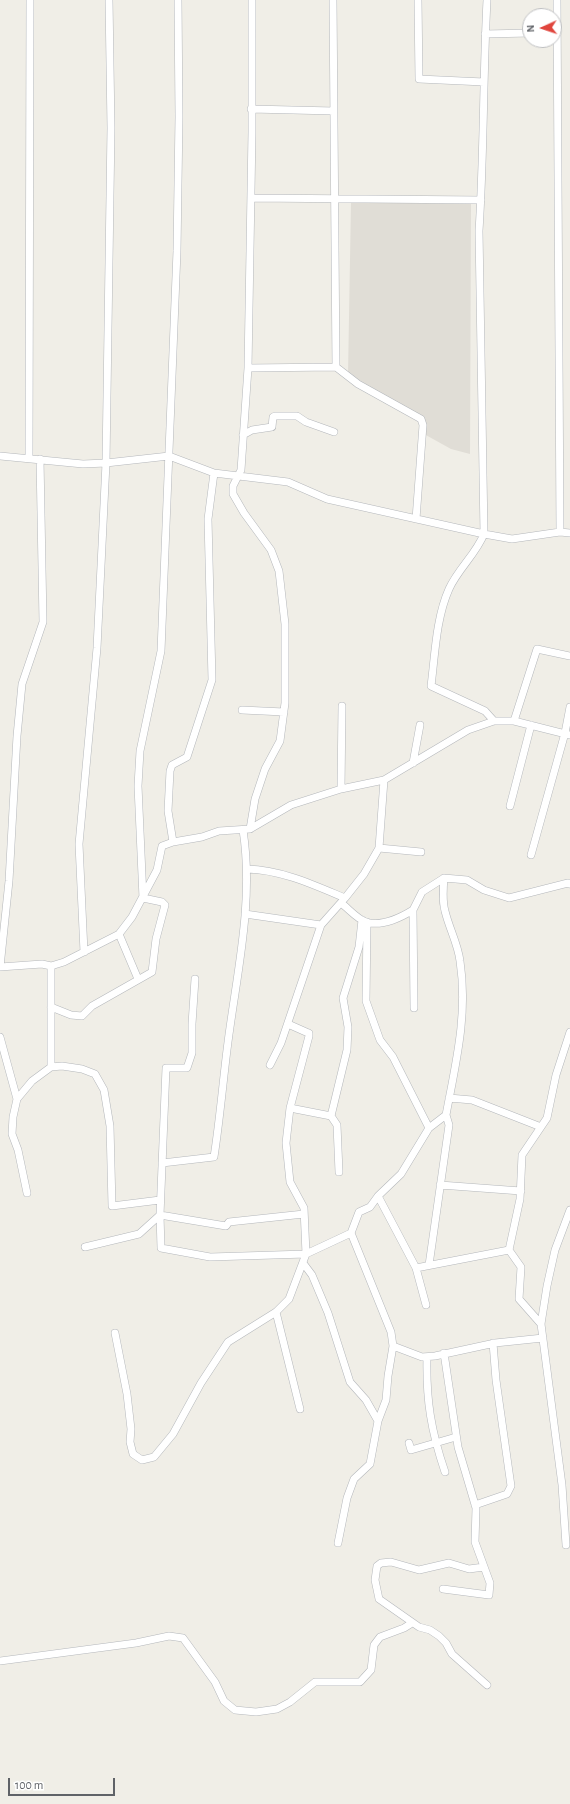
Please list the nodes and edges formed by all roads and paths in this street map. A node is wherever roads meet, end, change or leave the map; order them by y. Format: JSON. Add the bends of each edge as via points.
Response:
{"nodes":[{"id":1,"x":30,"y":0,"type":"edge"},
{"id":2,"x":109,"y":0,"type":"edge"},
{"id":3,"x":178,"y":0,"type":"edge"},
{"id":4,"x":252,"y":0,"type":"edge"},
{"id":5,"x":333,"y":0,"type":"edge"},
{"id":6,"x":418,"y":0,"type":"edge"},
{"id":7,"x":487,"y":0,"type":"edge"},
{"id":8,"x":522,"y":33,"type":"edge"},
{"id":9,"x":485,"y":34,"type":"junction"},
{"id":10,"x":555,"y":48,"type":"edge"},
{"id":11,"x":484,"y":82,"type":"junction"},
{"id":12,"x":251,"y":109,"type":"junction"},
{"id":13,"x":334,"y":110,"type":"junction"},
{"id":14,"x":251,"y":198,"type":"junction"},
{"id":15,"x":335,"y":198,"type":"junction"},
{"id":16,"x":481,"y":200,"type":"junction"},
{"id":17,"x":336,"y":367,"type":"junction"},
{"id":18,"x":248,"y":368,"type":"junction"},
{"id":19,"x":334,"y":432,"type":"dead end"},
{"id":20,"x":243,"y":436,"type":"junction"},
{"id":21,"x":0,"y":456,"type":"edge"},
{"id":22,"x":169,"y":456,"type":"junction"},
{"id":23,"x":29,"y":458,"type":"junction"},
{"id":24,"x":40,"y":459,"type":"junction"},
{"id":25,"x":106,"y":463,"type":"junction"},
{"id":26,"x":214,"y":473,"type":"junction"},
{"id":27,"x":238,"y":477,"type":"junction"},
{"id":28,"x":416,"y":519,"type":"junction"},
{"id":29,"x":560,"y":532,"type":"junction"},
{"id":30,"x":570,"y":532,"type":"edge"},
{"id":31,"x":484,"y":534,"type":"junction"},
{"id":32,"x":570,"y":656,"type":"edge"},
{"id":33,"x":342,"y":706,"type":"dead end"},
{"id":34,"x":570,"y":707,"type":"edge"},
{"id":35,"x":242,"y":710,"type":"dead end"},
{"id":36,"x":284,"y":712,"type":"junction"},
{"id":37,"x":494,"y":721,"type":"junction"},
{"id":38,"x":514,"y":721,"type":"junction"},
{"id":39,"x":420,"y":725,"type":"dead end"},
{"id":40,"x":531,"y":725,"type":"junction"},
{"id":41,"x":567,"y":734,"type":"edge"},
{"id":42,"x":413,"y":763,"type":"junction"},
{"id":43,"x":384,"y":780,"type":"junction"},
{"id":44,"x":341,"y":790,"type":"junction"},
{"id":45,"x":510,"y":806,"type":"dead end"},
{"id":46,"x":246,"y":829,"type":"junction"},
{"id":47,"x":173,"y":842,"type":"junction"},
{"id":48,"x":379,"y":848,"type":"junction"},
{"id":49,"x":422,"y":852,"type":"dead end"},
{"id":50,"x":531,"y":855,"type":"dead end"},
{"id":51,"x":247,"y":869,"type":"junction"},
{"id":52,"x":444,"y":878,"type":"junction"},
{"id":53,"x":570,"y":884,"type":"edge"},
{"id":54,"x":143,"y":898,"type":"junction"},
{"id":55,"x":343,"y":901,"type":"junction"},
{"id":56,"x":413,"y":910,"type":"junction"},
{"id":57,"x":244,"y":914,"type":"junction"},
{"id":58,"x":365,"y":921,"type":"junction"},
{"id":59,"x":321,"y":925,"type":"junction"},
{"id":60,"x":119,"y":934,"type":"junction"},
{"id":61,"x":84,"y":952,"type":"junction"},
{"id":62,"x":51,"y":966,"type":"junction"},
{"id":63,"x":0,"y":967,"type":"edge"},
{"id":64,"x":138,"y":979,"type":"junction"},
{"id":65,"x":195,"y":979,"type":"dead end"},
{"id":66,"x":51,"y":1007,"type":"junction"},
{"id":67,"x":414,"y":1008,"type":"dead end"},
{"id":68,"x":288,"y":1024,"type":"junction"},
{"id":69,"x":570,"y":1032,"type":"edge"},
{"id":70,"x":0,"y":1037,"type":"edge"},
{"id":71,"x":270,"y":1065,"type":"dead end"},
{"id":72,"x":51,"y":1067,"type":"junction"},
{"id":73,"x":449,"y":1098,"type":"junction"},
{"id":74,"x":17,"y":1100,"type":"junction"},
{"id":75,"x":290,"y":1108,"type":"junction"},
{"id":76,"x":446,"y":1115,"type":"junction"},
{"id":77,"x":331,"y":1116,"type":"junction"},
{"id":78,"x":541,"y":1127,"type":"junction"},
{"id":79,"x":430,"y":1128,"type":"junction"},
{"id":80,"x":162,"y":1163,"type":"junction"},
{"id":81,"x":339,"y":1172,"type":"dead end"},
{"id":82,"x":440,"y":1185,"type":"junction"},
{"id":83,"x":521,"y":1191,"type":"junction"},
{"id":84,"x":27,"y":1194,"type":"dead end"},
{"id":85,"x":378,"y":1196,"type":"junction"},
{"id":86,"x":160,"y":1200,"type":"junction"},
{"id":87,"x":570,"y":1210,"type":"edge"},
{"id":88,"x":304,"y":1214,"type":"junction"},
{"id":89,"x":160,"y":1215,"type":"junction"},
{"id":90,"x":351,"y":1233,"type":"junction"},
{"id":91,"x":85,"y":1246,"type":"dead end"},
{"id":92,"x":509,"y":1250,"type":"junction"},
{"id":93,"x":306,"y":1254,"type":"junction"},
{"id":94,"x":303,"y":1263,"type":"junction"},
{"id":95,"x":429,"y":1265,"type":"junction"},
{"id":96,"x":416,"y":1268,"type":"junction"},
{"id":97,"x":426,"y":1305,"type":"dead end"},
{"id":98,"x":276,"y":1312,"type":"junction"},
{"id":99,"x":541,"y":1324,"type":"junction"},
{"id":100,"x":116,"y":1333,"type":"dead end"},
{"id":101,"x":543,"y":1338,"type":"junction"},
{"id":102,"x":493,"y":1343,"type":"junction"},
{"id":103,"x":393,"y":1346,"type":"junction"},
{"id":104,"x":444,"y":1353,"type":"junction"},
{"id":105,"x":427,"y":1357,"type":"junction"},
{"id":106,"x":300,"y":1409,"type":"dead end"},
{"id":107,"x":378,"y":1421,"type":"junction"},
{"id":108,"x":456,"y":1437,"type":"junction"},
{"id":109,"x":409,"y":1443,"type":"dead end"},
{"id":110,"x":435,"y":1443,"type":"junction"},
{"id":111,"x":445,"y":1472,"type":"dead end"},
{"id":112,"x":475,"y":1505,"type":"junction"},
{"id":113,"x":338,"y":1543,"type":"dead end"},
{"id":114,"x":566,"y":1545,"type":"dead end"},
{"id":115,"x":484,"y":1567,"type":"junction"},
{"id":116,"x":443,"y":1589,"type":"dead end"},
{"id":117,"x":412,"y":1623,"type":"junction"},
{"id":118,"x":0,"y":1661,"type":"edge"},
{"id":119,"x":487,"y":1685,"type":"dead end"}],
"edges":[{"from":1,"to":23,"type":"street"},
{"from":2,"to":25,"type":"street","via":[[112,128]]},
{"from":3,"to":22,"type":"street","via":[[177,251]]},
{"from":4,"to":12,"type":"street"},
{"from":5,"to":13,"type":"street"},
{"from":6,"to":11,"type":"street","via":[[419,79]]},
{"from":7,"to":9,"type":"street"},
{"from":8,"to":9,"type":"street"},
{"from":9,"to":11,"type":"street"},
{"from":10,"to":29,"type":"street"},
{"from":11,"to":16,"type":"street"},
{"from":12,"to":13,"type":"street"},
{"from":12,"to":14,"type":"street"},
{"from":13,"to":15,"type":"street"},
{"from":14,"to":15,"type":"street"},
{"from":14,"to":18,"type":"street"},
{"from":15,"to":16,"type":"street"},
{"from":15,"to":17,"type":"street"},
{"from":16,"to":31,"type":"street","via":[[479,232]]},
{"from":17,"to":18,"type":"street"},
{"from":17,"to":28,"type":"street","via":[[358,384],[421,419]]},
{"from":18,"to":20,"type":"street"},
{"from":19,"to":20,"type":"street","via":[[297,416],[275,416],[272,427],[252,430]]},
{"from":20,"to":27,"type":"street","via":[[241,470]]},
{"from":21,"to":23,"type":"street"},
{"from":22,"to":25,"type":"street"},
{"from":22,"to":26,"type":"street"},
{"from":22,"to":54,"type":"street","via":[[161,651],[140,751],[138,779]]},
{"from":23,"to":24,"type":"street"},
{"from":24,"to":25,"type":"street","via":[[83,464]]},
{"from":24,"to":63,"type":"street","via":[[43,622],[22,684],[9,881]]},
{"from":25,"to":61,"type":"street","via":[[97,648],[79,844]]},
{"from":26,"to":27,"type":"street"},
{"from":26,"to":47,"type":"street","via":[[208,519],[212,680],[187,757],[172,765],[170,771],[168,811]]},
{"from":27,"to":28,"type":"street","via":[[288,482],[327,499]]},
{"from":27,"to":36,"type":"street","via":[[233,486],[233,494],[271,550],[279,571],[285,624]]},
{"from":28,"to":31,"type":"street"},
{"from":29,"to":30,"type":"street"},
{"from":29,"to":31,"type":"street","via":[[512,539]]},
{"from":31,"to":37,"type":"street","via":[[478,548],[450,588],[441,613],[431,686],[485,711]]},
{"from":32,"to":38,"type":"street","via":[[537,649]]},
{"from":33,"to":44,"type":"street"},
{"from":34,"to":41,"type":"street"},
{"from":35,"to":36,"type":"street"},
{"from":36,"to":46,"type":"street","via":[[280,741],[265,769]]},
{"from":37,"to":38,"type":"street"},
{"from":37,"to":42,"type":"street","via":[[468,730]]},
{"from":38,"to":40,"type":"street"},
{"from":39,"to":42,"type":"street"},
{"from":40,"to":41,"type":"street"},
{"from":40,"to":45,"type":"street"},
{"from":41,"to":50,"type":"street"},
{"from":42,"to":43,"type":"street"},
{"from":43,"to":44,"type":"street"},
{"from":43,"to":48,"type":"street"},
{"from":44,"to":46,"type":"street","via":[[290,805]]},
{"from":46,"to":47,"type":"street","via":[[219,831]]},
{"from":46,"to":51,"type":"street"},
{"from":47,"to":54,"type":"street","via":[[162,846],[157,870]]},
{"from":48,"to":49,"type":"street"},
{"from":48,"to":55,"type":"street","via":[[364,874]]},
{"from":51,"to":55,"type":"street","via":[[262,869],[293,878]]},
{"from":51,"to":57,"type":"street"},
{"from":52,"to":53,"type":"street","via":[[467,880],[484,890],[509,898]]},
{"from":52,"to":56,"type":"street","via":[[422,892]]},
{"from":52,"to":73,"type":"street","via":[[445,911],[460,959],[464,996],[461,1038]]},
{"from":54,"to":60,"type":"street"},
{"from":54,"to":64,"type":"street","via":[[165,905],[156,939],[152,972]]},
{"from":55,"to":58,"type":"street"},
{"from":55,"to":59,"type":"street"},
{"from":56,"to":58,"type":"street","via":[[399,919],[384,922]]},
{"from":56,"to":67,"type":"street"},
{"from":57,"to":59,"type":"street"},
{"from":57,"to":80,"type":"street","via":[[238,983],[214,1157]]},
{"from":58,"to":77,"type":"street","via":[[343,998],[348,1027],[347,1050]]},
{"from":58,"to":79,"type":"street","via":[[366,1001],[380,1040],[393,1057]]},
{"from":59,"to":68,"type":"street"},
{"from":60,"to":61,"type":"street"},
{"from":60,"to":64,"type":"street"},
{"from":61,"to":62,"type":"street"},
{"from":62,"to":63,"type":"street","via":[[42,964]]},
{"from":62,"to":66,"type":"street"},
{"from":64,"to":66,"type":"street","via":[[92,1006],[82,1016],[71,1015]]},
{"from":65,"to":80,"type":"street","via":[[192,1053],[187,1068],[166,1068]]},
{"from":66,"to":72,"type":"street"},
{"from":68,"to":71,"type":"street"},
{"from":68,"to":75,"type":"street","via":[[309,1033]]},
{"from":69,"to":78,"type":"street","via":[[556,1075],[547,1118]]},
{"from":70,"to":74,"type":"street"},
{"from":72,"to":74,"type":"street","via":[[32,1080]]},
{"from":72,"to":86,"type":"street","via":[[82,1069],[95,1074],[104,1090],[110,1126],[112,1206]]},
{"from":73,"to":76,"type":"street"},
{"from":73,"to":78,"type":"street","via":[[472,1100]]},
{"from":74,"to":84,"type":"street","via":[[12,1134]]},
{"from":75,"to":77,"type":"street"},
{"from":75,"to":88,"type":"street","via":[[286,1143],[290,1182],[304,1208]]},
{"from":76,"to":79,"type":"street"},
{"from":76,"to":82,"type":"street","via":[[449,1125]]},
{"from":77,"to":81,"type":"street","via":[[337,1125]]},
{"from":78,"to":83,"type":"street","via":[[522,1155]]},
{"from":79,"to":85,"type":"street","via":[[401,1174]]},
{"from":80,"to":86,"type":"street"},
{"from":82,"to":83,"type":"street"},
{"from":82,"to":95,"type":"street"},
{"from":83,"to":92,"type":"street"},
{"from":85,"to":90,"type":"street","via":[[370,1207],[359,1212]]},
{"from":85,"to":96,"type":"street"},
{"from":86,"to":89,"type":"street"},
{"from":87,"to":99,"type":"street","via":[[555,1250]]},
{"from":88,"to":89,"type":"street","via":[[229,1222],[226,1226]]},
{"from":88,"to":93,"type":"street"},
{"from":89,"to":91,"type":"street","via":[[139,1234]]},
{"from":89,"to":93,"type":"street","via":[[161,1248],[210,1257]]},
{"from":90,"to":93,"type":"street"},
{"from":90,"to":103,"type":"street","via":[[391,1332]]},
{"from":92,"to":95,"type":"street"},
{"from":92,"to":99,"type":"street","via":[[521,1267],[520,1299]]},
{"from":93,"to":94,"type":"street"},
{"from":94,"to":98,"type":"street","via":[[289,1299]]},
{"from":94,"to":107,"type":"street","via":[[312,1275],[328,1313],[350,1382],[366,1400]]},
{"from":95,"to":96,"type":"street"},
{"from":96,"to":97,"type":"street"},
{"from":98,"to":100,"type":"street","via":[[228,1342],[201,1383],[173,1434],[154,1457],[142,1460],[133,1454],[130,1442],[127,1394]]},
{"from":98,"to":106,"type":"street"},
{"from":99,"to":101,"type":"street"},
{"from":101,"to":102,"type":"street"},
{"from":101,"to":114,"type":"street","via":[[562,1485]]},
{"from":102,"to":104,"type":"street"},
{"from":102,"to":112,"type":"street","via":[[511,1486],[507,1494]]},
{"from":103,"to":105,"type":"street"},
{"from":103,"to":107,"type":"street","via":[[386,1400]]},
{"from":104,"to":105,"type":"street"},
{"from":104,"to":108,"type":"street"},
{"from":105,"to":110,"type":"street","via":[[428,1412]]},
{"from":107,"to":113,"type":"street","via":[[370,1464],[354,1480],[347,1498]]},
{"from":108,"to":110,"type":"street"},
{"from":108,"to":112,"type":"street"},
{"from":109,"to":110,"type":"street","via":[[411,1450]]},
{"from":110,"to":111,"type":"street"},
{"from":112,"to":115,"type":"street","via":[[475,1542]]},
{"from":115,"to":116,"type":"street","via":[[490,1583],[489,1595]]},
{"from":115,"to":117,"type":"street","via":[[469,1569],[449,1564],[419,1570],[391,1562],[377,1566],[374,1580],[379,1600]]},
{"from":117,"to":118,"type":"street","via":[[380,1637],[374,1645],[371,1670],[360,1682],[315,1682],[277,1709],[256,1712],[235,1710],[224,1701],[211,1676],[183,1638],[169,1636],[136,1643]]},
{"from":117,"to":119,"type":"street","via":[[439,1636],[452,1654]]}]}
